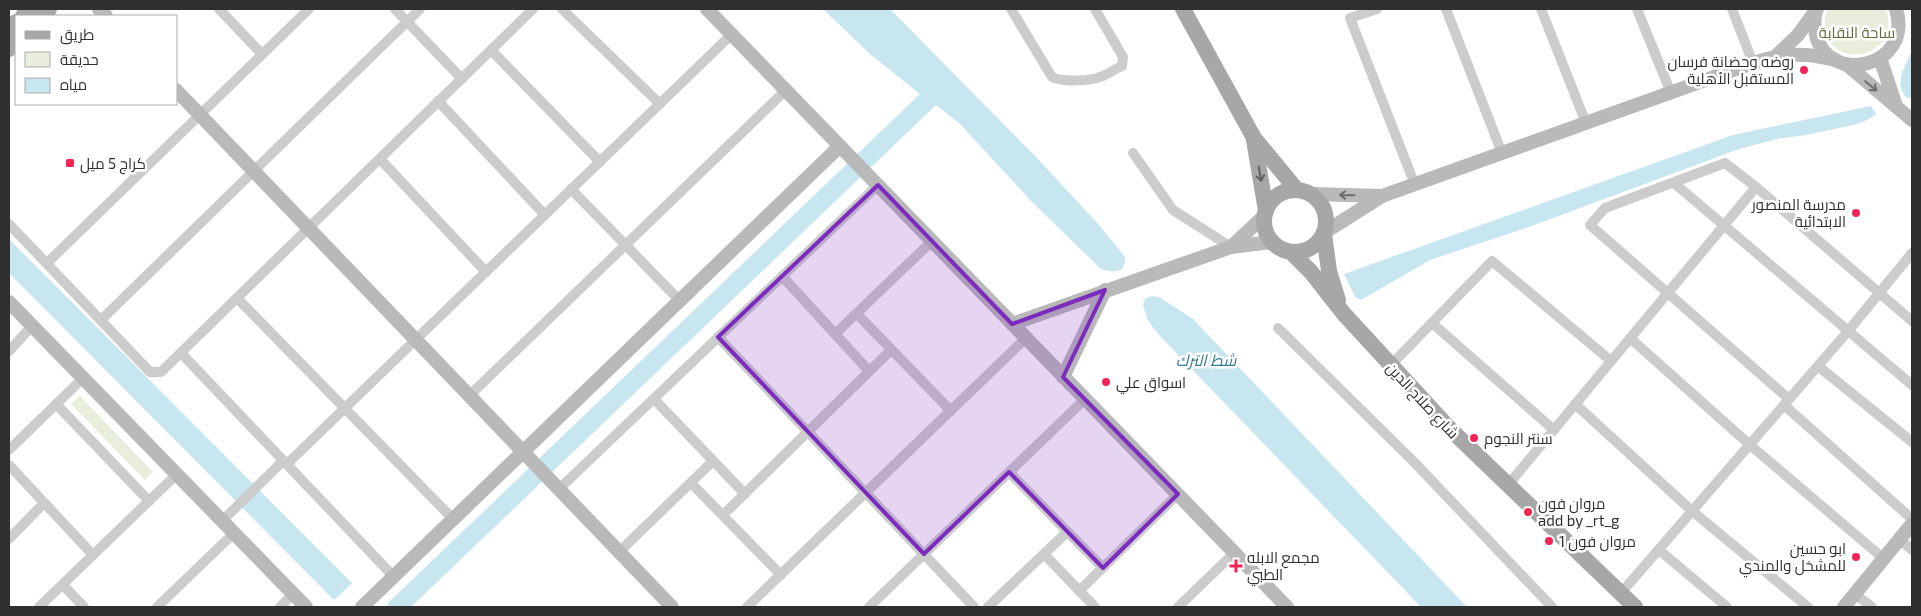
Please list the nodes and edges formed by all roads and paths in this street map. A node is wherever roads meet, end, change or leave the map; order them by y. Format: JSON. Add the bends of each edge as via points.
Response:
{"nodes":[{"id":1,"x":219,"y":9,"type":"edge"},
{"id":2,"x":309,"y":9,"type":"edge"},
{"id":3,"x":395,"y":9,"type":"edge"},
{"id":4,"x":420,"y":9,"type":"edge"},
{"id":5,"x":533,"y":9,"type":"edge"},
{"id":6,"x":562,"y":9,"type":"edge"},
{"id":7,"x":707,"y":9,"type":"edge"},
{"id":8,"x":1011,"y":9,"type":"edge"},
{"id":9,"x":1095,"y":9,"type":"edge"},
{"id":10,"x":1183,"y":9,"type":"edge"},
{"id":11,"x":1377,"y":9,"type":"edge"},
{"id":12,"x":1446,"y":9,"type":"edge"},
{"id":13,"x":1541,"y":9,"type":"edge"},
{"id":14,"x":1638,"y":9,"type":"edge"},
{"id":15,"x":1732,"y":9,"type":"edge"},
{"id":16,"x":1896,"y":9,"type":"edge"},
{"id":17,"x":1816,"y":10,"type":"edge"},
{"id":18,"x":407,"y":22,"type":"junction"},
{"id":19,"x":732,"y":34,"type":"junction"},
{"id":20,"x":491,"y":50,"type":"junction"},
{"id":21,"x":262,"y":54,"type":"junction"},
{"id":22,"x":1777,"y":55,"type":"junction"},
{"id":23,"x":1880,"y":58,"type":"junction"},
{"id":24,"x":1841,"y":62,"type":"junction"},
{"id":25,"x":1753,"y":63,"type":"junction"},
{"id":26,"x":462,"y":78,"type":"junction"},
{"id":27,"x":786,"y":90,"type":"junction"},
{"id":28,"x":178,"y":92,"type":"edge"},
{"id":29,"x":1671,"y":93,"type":"junction"},
{"id":30,"x":438,"y":102,"type":"junction"},
{"id":31,"x":660,"y":104,"type":"junction"},
{"id":32,"x":1896,"y":107,"type":"junction"},
{"id":33,"x":200,"y":114,"type":"junction"},
{"id":34,"x":1912,"y":120,"type":"edge"},
{"id":35,"x":1586,"y":123,"type":"junction"},
{"id":36,"x":1254,"y":138,"type":"junction"},
{"id":37,"x":840,"y":146,"type":"junction"},
{"id":38,"x":1133,"y":153,"type":"dead end"},
{"id":39,"x":1502,"y":154,"type":"junction"},
{"id":40,"x":380,"y":159,"type":"junction"},
{"id":41,"x":600,"y":162,"type":"junction"},
{"id":42,"x":254,"y":171,"type":"junction"},
{"id":43,"x":1674,"y":183,"type":"junction"},
{"id":44,"x":878,"y":184,"type":"junction"},
{"id":45,"x":1415,"y":184,"type":"junction"},
{"id":46,"x":1756,"y":186,"type":"junction"},
{"id":47,"x":571,"y":189,"type":"junction"},
{"id":48,"x":1304,"y":192,"type":"junction"},
{"id":49,"x":1382,"y":196,"type":"junction"},
{"id":50,"x":1266,"y":213,"type":"junction"},
{"id":51,"x":544,"y":215,"type":"junction"},
{"id":52,"x":9,"y":224,"type":"edge"},
{"id":53,"x":1724,"y":224,"type":"junction"},
{"id":54,"x":309,"y":228,"type":"junction"},
{"id":55,"x":1324,"y":233,"type":"junction"},
{"id":56,"x":932,"y":241,"type":"junction"},
{"id":57,"x":1272,"y":242,"type":"junction"},
{"id":58,"x":625,"y":245,"type":"junction"},
{"id":59,"x":1231,"y":248,"type":"junction"},
{"id":60,"x":1291,"y":252,"type":"junction"},
{"id":61,"x":1912,"y":253,"type":"edge"},
{"id":62,"x":47,"y":263,"type":"junction"},
{"id":63,"x":486,"y":272,"type":"junction"},
{"id":64,"x":782,"y":276,"type":"junction"},
{"id":65,"x":1106,"y":290,"type":"junction"},
{"id":66,"x":1668,"y":293,"type":"junction"},
{"id":67,"x":1879,"y":293,"type":"junction"},
{"id":68,"x":237,"y":298,"type":"junction"},
{"id":69,"x":680,"y":301,"type":"junction"},
{"id":70,"x":9,"y":302,"type":"edge"},
{"id":71,"x":857,"y":314,"type":"junction"},
{"id":72,"x":1344,"y":314,"type":"junction"},
{"id":73,"x":101,"y":320,"type":"junction"},
{"id":74,"x":1912,"y":321,"type":"edge"},
{"id":75,"x":1432,"y":323,"type":"junction"},
{"id":76,"x":1012,"y":324,"type":"junction"},
{"id":77,"x":32,"y":326,"type":"junction"},
{"id":78,"x":1278,"y":328,"type":"dead end"},
{"id":79,"x":1849,"y":330,"type":"junction"},
{"id":80,"x":836,"y":334,"type":"junction"},
{"id":81,"x":718,"y":337,"type":"junction"},
{"id":82,"x":1026,"y":338,"type":"junction"},
{"id":83,"x":1630,"y":338,"type":"junction"},
{"id":84,"x":416,"y":340,"type":"junction"},
{"id":85,"x":891,"y":350,"type":"junction"},
{"id":86,"x":9,"y":351,"type":"edge"},
{"id":87,"x":181,"y":353,"type":"junction"},
{"id":88,"x":1611,"y":360,"type":"junction"},
{"id":89,"x":1391,"y":365,"type":"junction"},
{"id":90,"x":1818,"y":366,"type":"junction"},
{"id":91,"x":869,"y":371,"type":"junction"},
{"id":92,"x":1063,"y":376,"type":"junction"},
{"id":93,"x":83,"y":378,"type":"junction"},
{"id":94,"x":1912,"y":385,"type":"edge"},
{"id":95,"x":469,"y":396,"type":"junction"},
{"id":96,"x":654,"y":399,"type":"junction"},
{"id":97,"x":1085,"y":399,"type":"junction"},
{"id":98,"x":1786,"y":402,"type":"junction"},
{"id":99,"x":56,"y":404,"type":"junction"},
{"id":100,"x":1575,"y":404,"type":"junction"},
{"id":101,"x":346,"y":408,"type":"junction"},
{"id":102,"x":951,"y":411,"type":"junction"},
{"id":103,"x":1554,"y":430,"type":"junction"},
{"id":104,"x":808,"y":432,"type":"junction"},
{"id":105,"x":1912,"y":442,"type":"edge"},
{"id":106,"x":1750,"y":445,"type":"junction"},
{"id":107,"x":9,"y":450,"type":"edge"},
{"id":108,"x":523,"y":452,"type":"junction"},
{"id":109,"x":713,"y":461,"type":"junction"},
{"id":110,"x":285,"y":463,"type":"junction"},
{"id":111,"x":9,"y":465,"type":"edge"},
{"id":112,"x":1008,"y":472,"type":"junction"},
{"id":113,"x":177,"y":474,"type":"junction"},
{"id":114,"x":691,"y":482,"type":"junction"},
{"id":115,"x":1508,"y":485,"type":"junction"},
{"id":116,"x":559,"y":489,"type":"junction"},
{"id":117,"x":866,"y":493,"type":"junction"},
{"id":118,"x":745,"y":494,"type":"junction"},
{"id":119,"x":1178,"y":494,"type":"junction"},
{"id":120,"x":149,"y":501,"type":"junction"},
{"id":121,"x":44,"y":503,"type":"junction"},
{"id":122,"x":1692,"y":511,"type":"junction"},
{"id":123,"x":723,"y":515,"type":"junction"},
{"id":124,"x":454,"y":520,"type":"junction"},
{"id":125,"x":1912,"y":520,"type":"edge"},
{"id":126,"x":222,"y":521,"type":"junction"},
{"id":127,"x":1912,"y":524,"type":"edge"},
{"id":128,"x":1067,"y":532,"type":"junction"},
{"id":129,"x":234,"y":533,"type":"junction"},
{"id":130,"x":9,"y":538,"type":"edge"},
{"id":131,"x":1900,"y":539,"type":"junction"},
{"id":132,"x":1659,"y":550,"type":"junction"},
{"id":133,"x":1912,"y":550,"type":"edge"},
{"id":134,"x":619,"y":552,"type":"junction"},
{"id":135,"x":1234,"y":553,"type":"junction"},
{"id":136,"x":924,"y":554,"type":"junction"},
{"id":137,"x":1044,"y":554,"type":"junction"},
{"id":138,"x":93,"y":555,"type":"junction"},
{"id":139,"x":1884,"y":559,"type":"junction"},
{"id":140,"x":1103,"y":568,"type":"junction"},
{"id":141,"x":781,"y":575,"type":"junction"},
{"id":142,"x":394,"y":577,"type":"junction"},
{"id":143,"x":63,"y":585,"type":"junction"},
{"id":144,"x":1079,"y":590,"type":"junction"},
{"id":145,"x":1622,"y":593,"type":"junction"},
{"id":146,"x":293,"y":594,"type":"junction"},
{"id":147,"x":1855,"y":594,"type":"junction"},
{"id":148,"x":39,"y":607,"type":"edge"},
{"id":149,"x":84,"y":607,"type":"edge"},
{"id":150,"x":157,"y":607,"type":"edge"},
{"id":151,"x":280,"y":607,"type":"edge"},
{"id":152,"x":306,"y":607,"type":"edge"},
{"id":153,"x":363,"y":607,"type":"edge"},
{"id":154,"x":672,"y":607,"type":"edge"},
{"id":155,"x":748,"y":607,"type":"edge"},
{"id":156,"x":869,"y":607,"type":"edge"},
{"id":157,"x":974,"y":607,"type":"edge"},
{"id":158,"x":988,"y":607,"type":"edge"},
{"id":159,"x":1095,"y":607,"type":"edge"},
{"id":160,"x":1178,"y":607,"type":"edge"},
{"id":161,"x":1287,"y":607,"type":"edge"},
{"id":162,"x":1552,"y":607,"type":"edge"},
{"id":163,"x":1635,"y":607,"type":"edge"},
{"id":164,"x":1727,"y":607,"type":"edge"},
{"id":165,"x":1808,"y":607,"type":"edge"},
{"id":166,"x":1844,"y":607,"type":"edge"},
{"id":167,"x":1872,"y":607,"type":"edge"}],
"edges":[{"from":1,"to":21,"type":"street"},
{"from":2,"to":21,"type":"street"},
{"from":3,"to":18,"type":"street"},
{"from":4,"to":18,"type":"street"},
{"from":5,"to":20,"type":"street"},
{"from":6,"to":31,"type":"street"},
{"from":7,"to":19,"type":"street"},
{"from":8,"to":9,"type":"street","via":[[1052,77],[1063,80],[1099,78],[1122,66],[1123,57]]},
{"from":10,"to":36,"type":"main road"},
{"from":11,"to":45,"type":"street","via":[[1350,18]]},
{"from":12,"to":39,"type":"street"},
{"from":13,"to":35,"type":"street"},
{"from":14,"to":29,"type":"street"},
{"from":15,"to":25,"type":"street"},
{"from":16,"to":23,"type":"street","via":[[1899,28],[1896,40]]},
{"from":17,"to":22,"type":"street","via":[[1798,35]]},
{"from":17,"to":24,"type":"street","via":[[1814,26],[1817,40],[1825,52]]},
{"from":18,"to":26,"type":"street"},
{"from":18,"to":42,"type":"street"},
{"from":19,"to":27,"type":"street"},
{"from":19,"to":31,"type":"street"},
{"from":20,"to":26,"type":"street"},
{"from":20,"to":41,"type":"street"},
{"from":21,"to":33,"type":"street"},
{"from":22,"to":24,"type":"street","via":[[1807,55]]},
{"from":22,"to":25,"type":"street"},
{"from":23,"to":24,"type":"street","via":[[1858,66]]},
{"from":23,"to":32,"type":"street"},
{"from":24,"to":32,"type":"street","one_way":true},
{"from":25,"to":29,"type":"street"},
{"from":26,"to":30,"type":"street"},
{"from":27,"to":37,"type":"street"},
{"from":27,"to":58,"type":"street"},
{"from":28,"to":33,"type":"street"},
{"from":29,"to":35,"type":"street"},
{"from":30,"to":40,"type":"street"},
{"from":30,"to":51,"type":"street"},
{"from":31,"to":41,"type":"street"},
{"from":32,"to":34,"type":"street"},
{"from":33,"to":42,"type":"street"},
{"from":33,"to":62,"type":"street"},
{"from":35,"to":39,"type":"street"},
{"from":36,"to":48,"type":"main road"},
{"from":36,"to":50,"type":"main road","one_way":true},
{"from":37,"to":44,"type":"street"},
{"from":37,"to":69,"type":"street"},
{"from":38,"to":59,"type":"street","via":[[1173,210]]},
{"from":39,"to":45,"type":"street"},
{"from":40,"to":54,"type":"street"},
{"from":40,"to":63,"type":"street"},
{"from":41,"to":47,"type":"street"},
{"from":42,"to":54,"type":"street"},
{"from":42,"to":73,"type":"street"},
{"from":43,"to":46,"type":"street","via":[[1725,163]]},
{"from":43,"to":53,"type":"street"},
{"from":43,"to":66,"type":"street","via":[[1605,208],[1590,225]]},
{"from":44,"to":56,"type":"street"},
{"from":44,"to":64,"type":"street"},
{"from":45,"to":49,"type":"street"},
{"from":46,"to":53,"type":"street"},
{"from":46,"to":67,"type":"street"},
{"from":47,"to":51,"type":"street"},
{"from":47,"to":58,"type":"street"},
{"from":49,"to":48,"type":"street","one_way":true},
{"from":48,"to":50,"type":"main road","via":[[1287,191],[1278,195]]},
{"from":48,"to":55,"type":"main road","via":[[1320,202],[1325,211]]},
{"from":49,"to":55,"type":"street"},
{"from":50,"to":57,"type":"main road","via":[[1264,224]]},
{"from":50,"to":59,"type":"street"},
{"from":51,"to":63,"type":"street"},
{"from":52,"to":62,"type":"street"},
{"from":53,"to":66,"type":"street"},
{"from":53,"to":79,"type":"street"},
{"from":54,"to":68,"type":"street"},
{"from":54,"to":84,"type":"street"},
{"from":55,"to":60,"type":"main road","via":[[1311,248]]},
{"from":55,"to":72,"type":"main road","name":"شارع صلاح الدين","via":[[1333,286]]},
{"from":56,"to":71,"type":"street"},
{"from":56,"to":76,"type":"street"},
{"from":57,"to":59,"type":"street"},
{"from":57,"to":60,"type":"main road"},
{"from":58,"to":69,"type":"street"},
{"from":58,"to":95,"type":"street"},
{"from":59,"to":65,"type":"street"},
{"from":60,"to":72,"type":"main road","name":"شارع صلاح الدين"},
{"from":61,"to":67,"type":"street"},
{"from":62,"to":73,"type":"street"},
{"from":63,"to":84,"type":"street"},
{"from":64,"to":80,"type":"street"},
{"from":64,"to":81,"type":"street"},
{"from":65,"to":76,"type":"street"},
{"from":65,"to":92,"type":"street"},
{"from":66,"to":83,"type":"street"},
{"from":66,"to":98,"type":"street"},
{"from":67,"to":74,"type":"street"},
{"from":67,"to":79,"type":"street"},
{"from":68,"to":87,"type":"street"},
{"from":68,"to":101,"type":"street"},
{"from":69,"to":108,"type":"street"},
{"from":70,"to":77,"type":"street"},
{"from":71,"to":80,"type":"street"},
{"from":71,"to":85,"type":"street"},
{"from":72,"to":89,"type":"main road","name":"شارع صلاح الدين"},
{"from":73,"to":87,"type":"street","via":[[150,372],[162,372]]},
{"from":75,"to":88,"type":"street","via":[[1492,262]]},
{"from":75,"to":89,"type":"street"},
{"from":75,"to":103,"type":"street"},
{"from":76,"to":82,"type":"street"},
{"from":77,"to":86,"type":"street"},
{"from":77,"to":93,"type":"street"},
{"from":78,"to":162,"type":"street","via":[[1414,462]]},
{"from":79,"to":90,"type":"street"},
{"from":79,"to":94,"type":"street"},
{"from":80,"to":91,"type":"street"},
{"from":81,"to":96,"type":"street"},
{"from":81,"to":104,"type":"street"},
{"from":82,"to":92,"type":"street"},
{"from":82,"to":102,"type":"street"},
{"from":83,"to":88,"type":"street"},
{"from":83,"to":106,"type":"street"},
{"from":84,"to":95,"type":"street"},
{"from":84,"to":101,"type":"street"},
{"from":85,"to":91,"type":"street"},
{"from":85,"to":102,"type":"street"},
{"from":87,"to":110,"type":"street"},
{"from":88,"to":100,"type":"street"},
{"from":89,"to":115,"type":"main road","name":"شارع صلاح الدين"},
{"from":90,"to":98,"type":"street"},
{"from":90,"to":105,"type":"street"},
{"from":91,"to":104,"type":"street"},
{"from":92,"to":97,"type":"street"},
{"from":93,"to":99,"type":"street"},
{"from":93,"to":113,"type":"street"},
{"from":95,"to":108,"type":"street"},
{"from":96,"to":109,"type":"street"},
{"from":96,"to":116,"type":"street"},
{"from":97,"to":112,"type":"street"},
{"from":97,"to":119,"type":"street"},
{"from":98,"to":106,"type":"street"},
{"from":98,"to":125,"type":"street"},
{"from":99,"to":107,"type":"street"},
{"from":99,"to":120,"type":"street"},
{"from":100,"to":103,"type":"street"},
{"from":100,"to":122,"type":"street"},
{"from":101,"to":110,"type":"street"},
{"from":101,"to":124,"type":"street"},
{"from":102,"to":117,"type":"street"},
{"from":103,"to":115,"type":"street"},
{"from":104,"to":117,"type":"street"},
{"from":104,"to":118,"type":"street"},
{"from":106,"to":122,"type":"street"},
{"from":106,"to":139,"type":"street"},
{"from":108,"to":116,"type":"street"},
{"from":108,"to":124,"type":"street"},
{"from":109,"to":114,"type":"street"},
{"from":109,"to":118,"type":"street"},
{"from":110,"to":126,"type":"street"},
{"from":110,"to":142,"type":"street"},
{"from":111,"to":121,"type":"street"},
{"from":112,"to":128,"type":"street"},
{"from":112,"to":136,"type":"street"},
{"from":113,"to":120,"type":"street"},
{"from":113,"to":126,"type":"street"},
{"from":114,"to":123,"type":"street"},
{"from":114,"to":134,"type":"street"},
{"from":115,"to":145,"type":"main road","name":"شارع صلاح الدين"},
{"from":116,"to":134,"type":"street"},
{"from":117,"to":136,"type":"street"},
{"from":117,"to":141,"type":"street"},
{"from":118,"to":123,"type":"street"},
{"from":119,"to":135,"type":"street"},
{"from":119,"to":140,"type":"street"},
{"from":120,"to":138,"type":"street"},
{"from":121,"to":130,"type":"street"},
{"from":121,"to":138,"type":"street"},
{"from":122,"to":132,"type":"street"},
{"from":122,"to":165,"type":"street"},
{"from":123,"to":141,"type":"street"},
{"from":124,"to":142,"type":"street"},
{"from":126,"to":129,"type":"street"},
{"from":127,"to":131,"type":"street"},
{"from":128,"to":137,"type":"street"},
{"from":128,"to":140,"type":"street"},
{"from":129,"to":146,"type":"street"},
{"from":129,"to":150,"type":"street"},
{"from":131,"to":133,"type":"street"},
{"from":131,"to":139,"type":"street"},
{"from":132,"to":145,"type":"street"},
{"from":132,"to":164,"type":"street"},
{"from":134,"to":154,"type":"street"},
{"from":135,"to":160,"type":"street"},
{"from":135,"to":161,"type":"street"},
{"from":136,"to":156,"type":"street"},
{"from":136,"to":157,"type":"street"},
{"from":137,"to":144,"type":"street"},
{"from":137,"to":158,"type":"street"},
{"from":138,"to":143,"type":"street"},
{"from":139,"to":147,"type":"street"},
{"from":140,"to":144,"type":"street"},
{"from":141,"to":155,"type":"street"},
{"from":142,"to":153,"type":"street"},
{"from":143,"to":148,"type":"street"},
{"from":143,"to":149,"type":"street"},
{"from":144,"to":159,"type":"street"},
{"from":145,"to":163,"type":"main road","name":"شارع صلاح الدين"},
{"from":146,"to":151,"type":"street"},
{"from":146,"to":152,"type":"street"},
{"from":147,"to":166,"type":"street"},
{"from":147,"to":167,"type":"street"}]}
